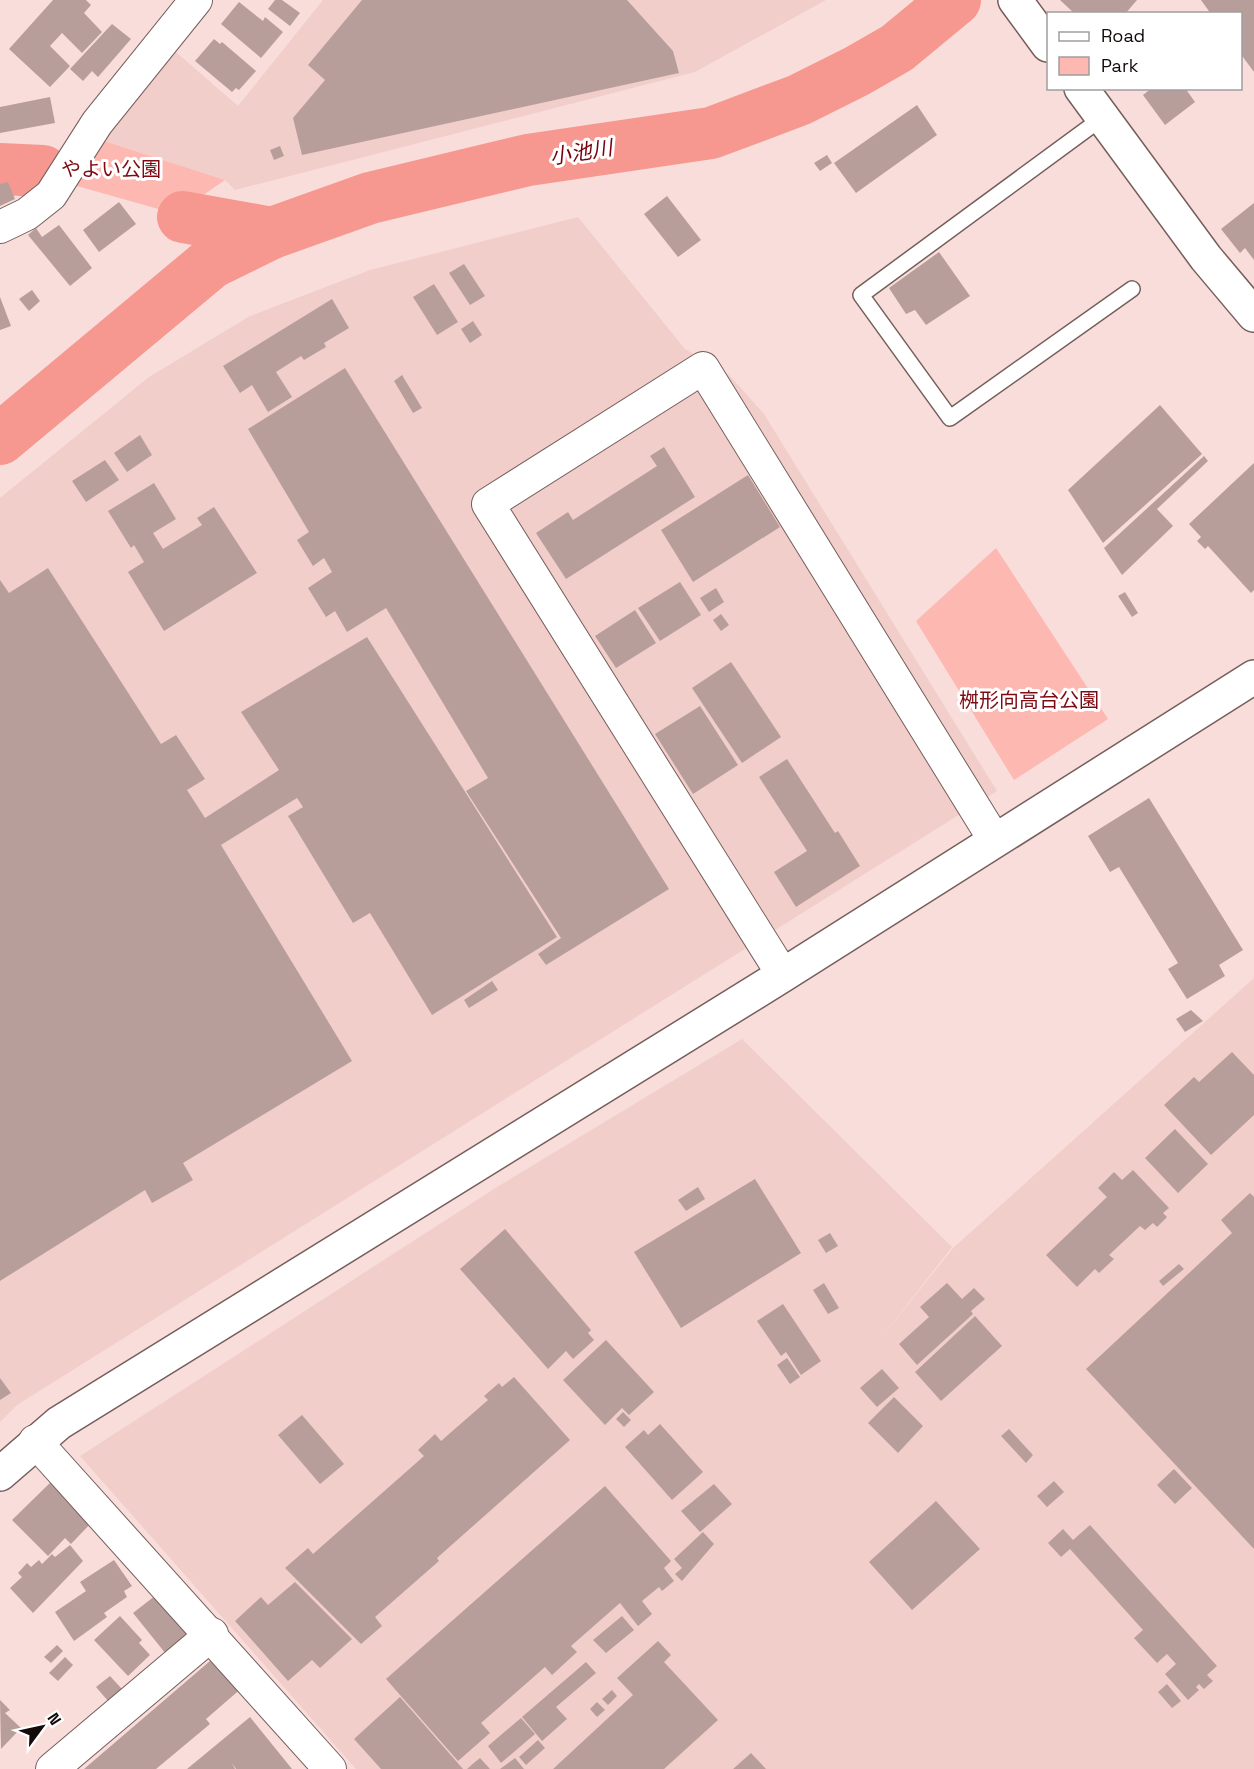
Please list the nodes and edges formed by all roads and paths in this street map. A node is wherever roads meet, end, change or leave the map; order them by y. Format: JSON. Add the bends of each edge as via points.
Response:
{"nodes":[{"id":1,"x":196,"y":0,"type":"edge"},
{"id":2,"x":1021,"y":3,"type":"edge"},
{"id":3,"x":1047,"y":43,"type":"edge"},
{"id":4,"x":1082,"y":90,"type":"edge"},
{"id":5,"x":1102,"y":118,"type":"junction"},
{"id":6,"x":0,"y":227,"type":"edge"},
{"id":7,"x":1132,"y":289,"type":"dead end"},
{"id":8,"x":1254,"y":315,"type":"edge"},
{"id":9,"x":1254,"y":677,"type":"edge"},
{"id":10,"x":994,"y":839,"type":"junction"},
{"id":11,"x":783,"y":975,"type":"junction"},
{"id":12,"x":35,"y":1441,"type":"junction"},
{"id":13,"x":0,"y":1474,"type":"edge"},
{"id":14,"x":212,"y":1634,"type":"junction"},
{"id":15,"x":52,"y":1769,"type":"edge"},
{"id":16,"x":330,"y":1769,"type":"edge"}],
"edges":[{"from":1,"to":6,"type":"street","via":[[96,123],[51,195],[27,214]]},
{"from":2,"to":3,"type":"street"},
{"from":4,"to":5,"type":"street"},
{"from":5,"to":7,"type":"lane","via":[[861,295],[950,418]]},
{"from":5,"to":8,"type":"street","via":[[1206,258]]},
{"from":9,"to":10,"type":"street"},
{"from":10,"to":11,"type":"street"},
{"from":10,"to":11,"type":"street","via":[[703,368],[488,504]]},
{"from":11,"to":12,"type":"street"},
{"from":12,"to":13,"type":"street"},
{"from":12,"to":14,"type":"street"},
{"from":14,"to":15,"type":"street"},
{"from":14,"to":16,"type":"street"}]}
